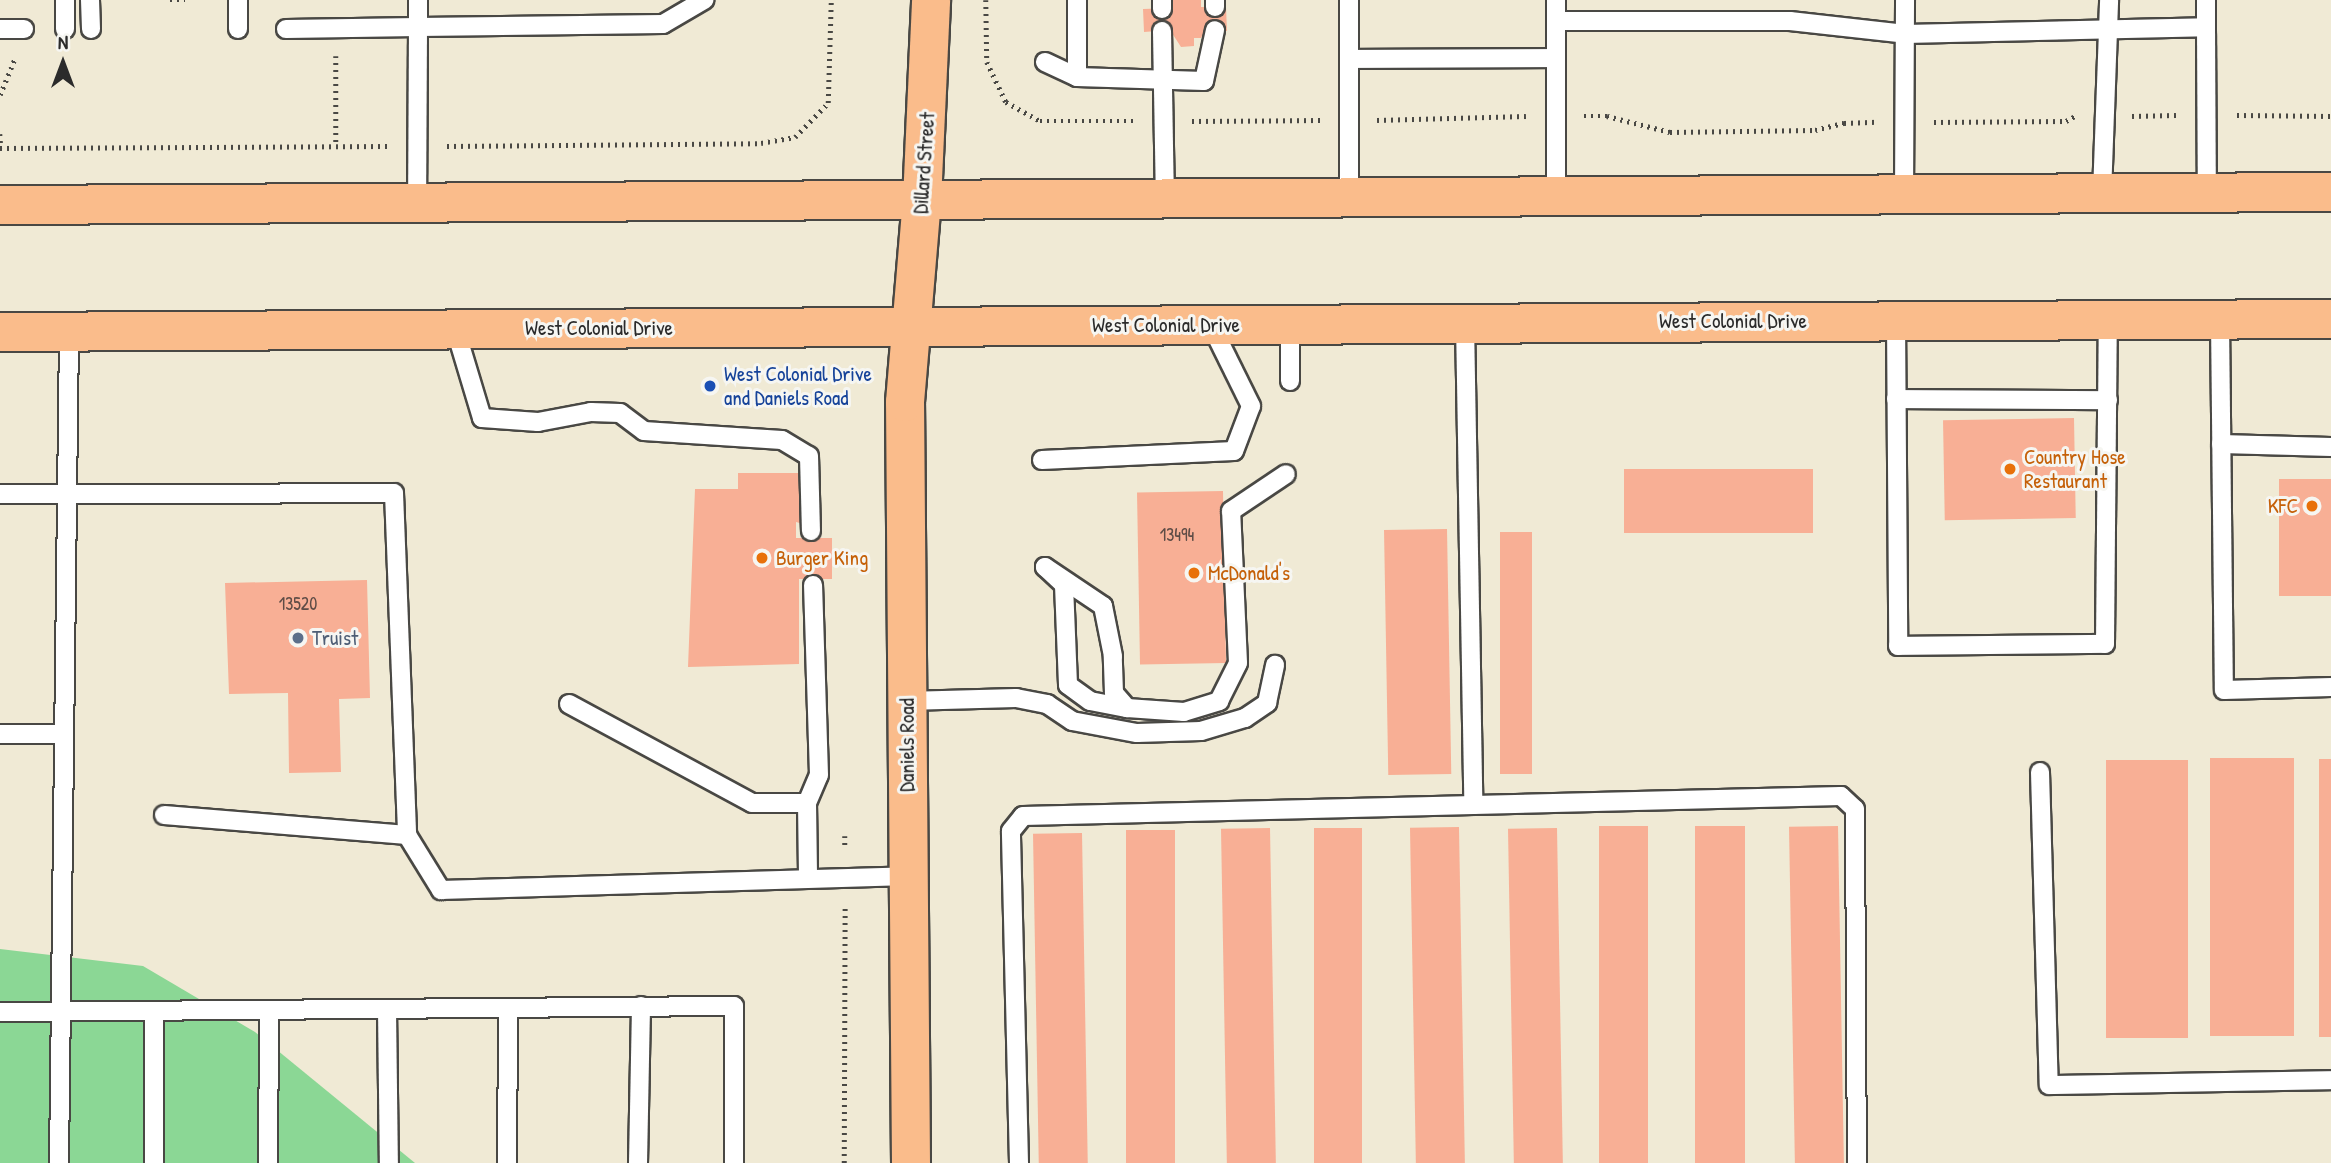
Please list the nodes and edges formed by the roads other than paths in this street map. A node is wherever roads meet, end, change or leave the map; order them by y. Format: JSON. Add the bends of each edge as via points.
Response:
{"nodes":[{"id":1,"x":65,"y":0,"type":"edge"},
{"id":2,"x":90,"y":0,"type":"edge"},
{"id":3,"x":238,"y":0,"type":"edge"},
{"id":4,"x":418,"y":0,"type":"edge"},
{"id":5,"x":704,"y":0,"type":"edge"},
{"id":6,"x":931,"y":0,"type":"edge"},
{"id":7,"x":1077,"y":0,"type":"edge"},
{"id":8,"x":1349,"y":0,"type":"edge"},
{"id":9,"x":1556,"y":0,"type":"edge"},
{"id":10,"x":1905,"y":0,"type":"edge"},
{"id":11,"x":2109,"y":0,"type":"edge"},
{"id":12,"x":2206,"y":0,"type":"edge"},
{"id":13,"x":1556,"y":21,"type":"junction"},
{"id":14,"x":418,"y":27,"type":"junction"},
{"id":15,"x":2206,"y":27,"type":"junction"},
{"id":16,"x":0,"y":29,"type":"edge"},
{"id":17,"x":24,"y":29,"type":"dead end"},
{"id":18,"x":65,"y":29,"type":"dead end"},
{"id":19,"x":91,"y":29,"type":"dead end"},
{"id":20,"x":238,"y":30,"type":"dead end"},
{"id":21,"x":286,"y":30,"type":"dead end"},
{"id":22,"x":1216,"y":30,"type":"dead end"},
{"id":23,"x":1162,"y":31,"type":"dead end"},
{"id":24,"x":2110,"y":32,"type":"junction"},
{"id":25,"x":1905,"y":34,"type":"junction"},
{"id":26,"x":1555,"y":58,"type":"junction"},
{"id":27,"x":1350,"y":59,"type":"junction"},
{"id":28,"x":1045,"y":62,"type":"dead end"},
{"id":29,"x":1077,"y":77,"type":"junction"},
{"id":30,"x":1164,"y":80,"type":"junction"},
{"id":31,"x":2331,"y":192,"type":"edge"},
{"id":32,"x":2207,"y":193,"type":"junction"},
{"id":33,"x":2102,"y":194,"type":"junction"},
{"id":34,"x":1904,"y":196,"type":"junction"},
{"id":35,"x":1349,"y":199,"type":"junction"},
{"id":36,"x":1556,"y":199,"type":"junction"},
{"id":37,"x":1166,"y":200,"type":"junction"},
{"id":38,"x":922,"y":201,"type":"junction"},
{"id":39,"x":417,"y":204,"type":"junction"},
{"id":40,"x":0,"y":205,"type":"edge"},
{"id":41,"x":2108,"y":318,"type":"junction"},
{"id":42,"x":1896,"y":319,"type":"junction"},
{"id":43,"x":2331,"y":319,"type":"edge"},
{"id":44,"x":2220,"y":320,"type":"junction"},
{"id":45,"x":1465,"y":323,"type":"junction"},
{"id":46,"x":1290,"y":324,"type":"junction"},
{"id":47,"x":1211,"y":325,"type":"junction"},
{"id":48,"x":908,"y":326,"type":"junction"},
{"id":49,"x":455,"y":328,"type":"junction"},
{"id":50,"x":69,"y":331,"type":"junction"},
{"id":51,"x":0,"y":332,"type":"edge"},
{"id":52,"x":1290,"y":381,"type":"dead end"},
{"id":53,"x":1896,"y":399,"type":"junction"},
{"id":54,"x":2108,"y":400,"type":"junction"},
{"id":55,"x":2221,"y":444,"type":"junction"},
{"id":56,"x":2331,"y":447,"type":"edge"},
{"id":57,"x":1042,"y":460,"type":"dead end"},
{"id":58,"x":1286,"y":474,"type":"dead end"},
{"id":59,"x":0,"y":494,"type":"edge"},
{"id":60,"x":69,"y":494,"type":"junction"},
{"id":61,"x":811,"y":531,"type":"dead end"},
{"id":62,"x":813,"y":585,"type":"dead end"},
{"id":63,"x":1275,"y":665,"type":"dead end"},
{"id":64,"x":2331,"y":687,"type":"edge"},
{"id":65,"x":906,"y":701,"type":"junction"},
{"id":66,"x":569,"y":704,"type":"dead end"},
{"id":67,"x":1127,"y":708,"type":"junction"},
{"id":68,"x":0,"y":734,"type":"edge"},
{"id":69,"x":64,"y":734,"type":"junction"},
{"id":70,"x":2040,"y":772,"type":"dead end"},
{"id":71,"x":807,"y":803,"type":"junction"},
{"id":72,"x":1473,"y":805,"type":"junction"},
{"id":73,"x":164,"y":815,"type":"dead end"},
{"id":74,"x":407,"y":835,"type":"junction"},
{"id":75,"x":908,"y":876,"type":"junction"},
{"id":76,"x":808,"y":877,"type":"junction"},
{"id":77,"x":641,"y":1006,"type":"junction"},
{"id":78,"x":508,"y":1008,"type":"junction"},
{"id":79,"x":387,"y":1009,"type":"junction"},
{"id":80,"x":269,"y":1010,"type":"junction"},
{"id":81,"x":154,"y":1011,"type":"junction"},
{"id":82,"x":0,"y":1012,"type":"edge"},
{"id":83,"x":62,"y":1012,"type":"junction"},
{"id":84,"x":2331,"y":1080,"type":"edge"},
{"id":85,"x":59,"y":1163,"type":"edge"},
{"id":86,"x":154,"y":1163,"type":"edge"},
{"id":87,"x":268,"y":1163,"type":"edge"},
{"id":88,"x":389,"y":1163,"type":"edge"},
{"id":89,"x":507,"y":1163,"type":"edge"},
{"id":90,"x":638,"y":1163,"type":"edge"},
{"id":91,"x":734,"y":1163,"type":"edge"},
{"id":92,"x":911,"y":1163,"type":"edge"},
{"id":93,"x":1019,"y":1163,"type":"edge"},
{"id":94,"x":1857,"y":1163,"type":"edge"}],
"edges":[{"from":1,"to":18,"type":"lane"},
{"from":2,"to":19,"type":"lane"},
{"from":3,"to":20,"type":"lane"},
{"from":4,"to":14,"type":"lane"},
{"from":5,"to":14,"type":"lane","via":[[663,24]]},
{"from":6,"to":38,"type":"main road","name":"Dillard Street"},
{"from":7,"to":29,"type":"lane"},
{"from":8,"to":27,"type":"lane"},
{"from":9,"to":13,"type":"lane"},
{"from":10,"to":25,"type":"lane"},
{"from":11,"to":24,"type":"lane"},
{"from":12,"to":15,"type":"lane"},
{"from":13,"to":25,"type":"lane","via":[[1790,21]]},
{"from":13,"to":26,"type":"lane"},
{"from":14,"to":21,"type":"lane"},
{"from":14,"to":39,"type":"lane"},
{"from":15,"to":24,"type":"lane"},
{"from":15,"to":32,"type":"lane"},
{"from":16,"to":17,"type":"lane"},
{"from":22,"to":30,"type":"lane","via":[[1205,80]]},
{"from":23,"to":30,"type":"lane"},
{"from":24,"to":25,"type":"lane"},
{"from":24,"to":33,"type":"lane"},
{"from":25,"to":34,"type":"lane"},
{"from":26,"to":27,"type":"lane"},
{"from":26,"to":36,"type":"lane"},
{"from":27,"to":35,"type":"lane"},
{"from":28,"to":29,"type":"lane"},
{"from":29,"to":30,"type":"lane"},
{"from":30,"to":37,"type":"lane"},
{"from":31,"to":32,"type":"main road"},
{"from":32,"to":33,"type":"main road"},
{"from":33,"to":34,"type":"main road"},
{"from":34,"to":36,"type":"main road"},
{"from":35,"to":36,"type":"main road"},
{"from":35,"to":37,"type":"main road"},
{"from":37,"to":38,"type":"main road"},
{"from":38,"to":39,"type":"main road"},
{"from":38,"to":48,"type":"main road","name":"Dillard Street"},
{"from":39,"to":40,"type":"main road"},
{"from":41,"to":42,"type":"main road","name":"West Colonial Drive"},
{"from":41,"to":44,"type":"main road","name":"West Colonial Drive"},
{"from":41,"to":54,"type":"lane"},
{"from":42,"to":45,"type":"main road","name":"West Colonial Drive"},
{"from":42,"to":53,"type":"lane"},
{"from":43,"to":44,"type":"main road","name":"West Colonial Drive"},
{"from":44,"to":55,"type":"lane"},
{"from":45,"to":46,"type":"main road","name":"West Colonial Drive"},
{"from":45,"to":72,"type":"lane"},
{"from":46,"to":47,"type":"main road","name":"West Colonial Drive"},
{"from":46,"to":52,"type":"lane"},
{"from":47,"to":48,"type":"main road","name":"West Colonial Drive"},
{"from":47,"to":57,"type":"lane","via":[[1251,407],[1234,451]]},
{"from":48,"to":49,"type":"main road","name":"West Colonial Drive"},
{"from":48,"to":65,"type":"main road","name":"Daniels Road"},
{"from":49,"to":50,"type":"main road","name":"West Colonial Drive"},
{"from":49,"to":61,"type":"lane","via":[[482,418],[538,422],[591,412],[621,413],[644,431],[782,440],[810,456]]},
{"from":50,"to":51,"type":"main road","name":"West Colonial Drive"},
{"from":50,"to":60,"type":"lane"},
{"from":53,"to":54,"type":"lane"},
{"from":53,"to":54,"type":"lane","via":[[1898,646],[2105,644]]},
{"from":55,"to":56,"type":"lane"},
{"from":55,"to":64,"type":"lane","via":[[2224,690]]},
{"from":58,"to":67,"type":"lane","via":[[1231,511],[1238,663],[1219,701],[1184,712]]},
{"from":59,"to":60,"type":"lane"},
{"from":60,"to":69,"type":"lane"},
{"from":60,"to":74,"type":"lane","via":[[394,493]]},
{"from":62,"to":71,"type":"lane","via":[[819,775]]},
{"from":63,"to":65,"type":"lane","via":[[1267,703],[1245,718],[1201,731],[1137,733],[1072,721],[1047,704],[1016,698]]},
{"from":65,"to":75,"type":"main road","name":"Daniels Road"},
{"from":66,"to":71,"type":"lane","via":[[752,803]]},
{"from":67,"to":67,"type":"lane","via":[[1114,693],[1113,656],[1103,606],[1045,567],[1064,585],[1068,685],[1090,701]]},
{"from":68,"to":69,"type":"lane"},
{"from":69,"to":83,"type":"lane"},
{"from":70,"to":84,"type":"lane","via":[[2049,1085]]},
{"from":71,"to":76,"type":"lane"},
{"from":72,"to":93,"type":"lane","via":[[1023,816],[1011,831]]},
{"from":72,"to":94,"type":"lane","via":[[1841,796],[1848,802],[1855,809]]},
{"from":73,"to":74,"type":"lane"},
{"from":74,"to":76,"type":"lane","via":[[441,890]]},
{"from":75,"to":76,"type":"lane"},
{"from":75,"to":92,"type":"main road","name":"Daniels Road"},
{"from":77,"to":78,"type":"lane"},
{"from":77,"to":90,"type":"lane"},
{"from":77,"to":91,"type":"lane","via":[[734,1006]]},
{"from":78,"to":79,"type":"lane"},
{"from":78,"to":89,"type":"lane"},
{"from":79,"to":80,"type":"lane"},
{"from":79,"to":88,"type":"lane"},
{"from":80,"to":81,"type":"lane"},
{"from":80,"to":87,"type":"lane"},
{"from":81,"to":83,"type":"lane"},
{"from":81,"to":86,"type":"lane"},
{"from":82,"to":83,"type":"lane"},
{"from":83,"to":85,"type":"lane"}]}
